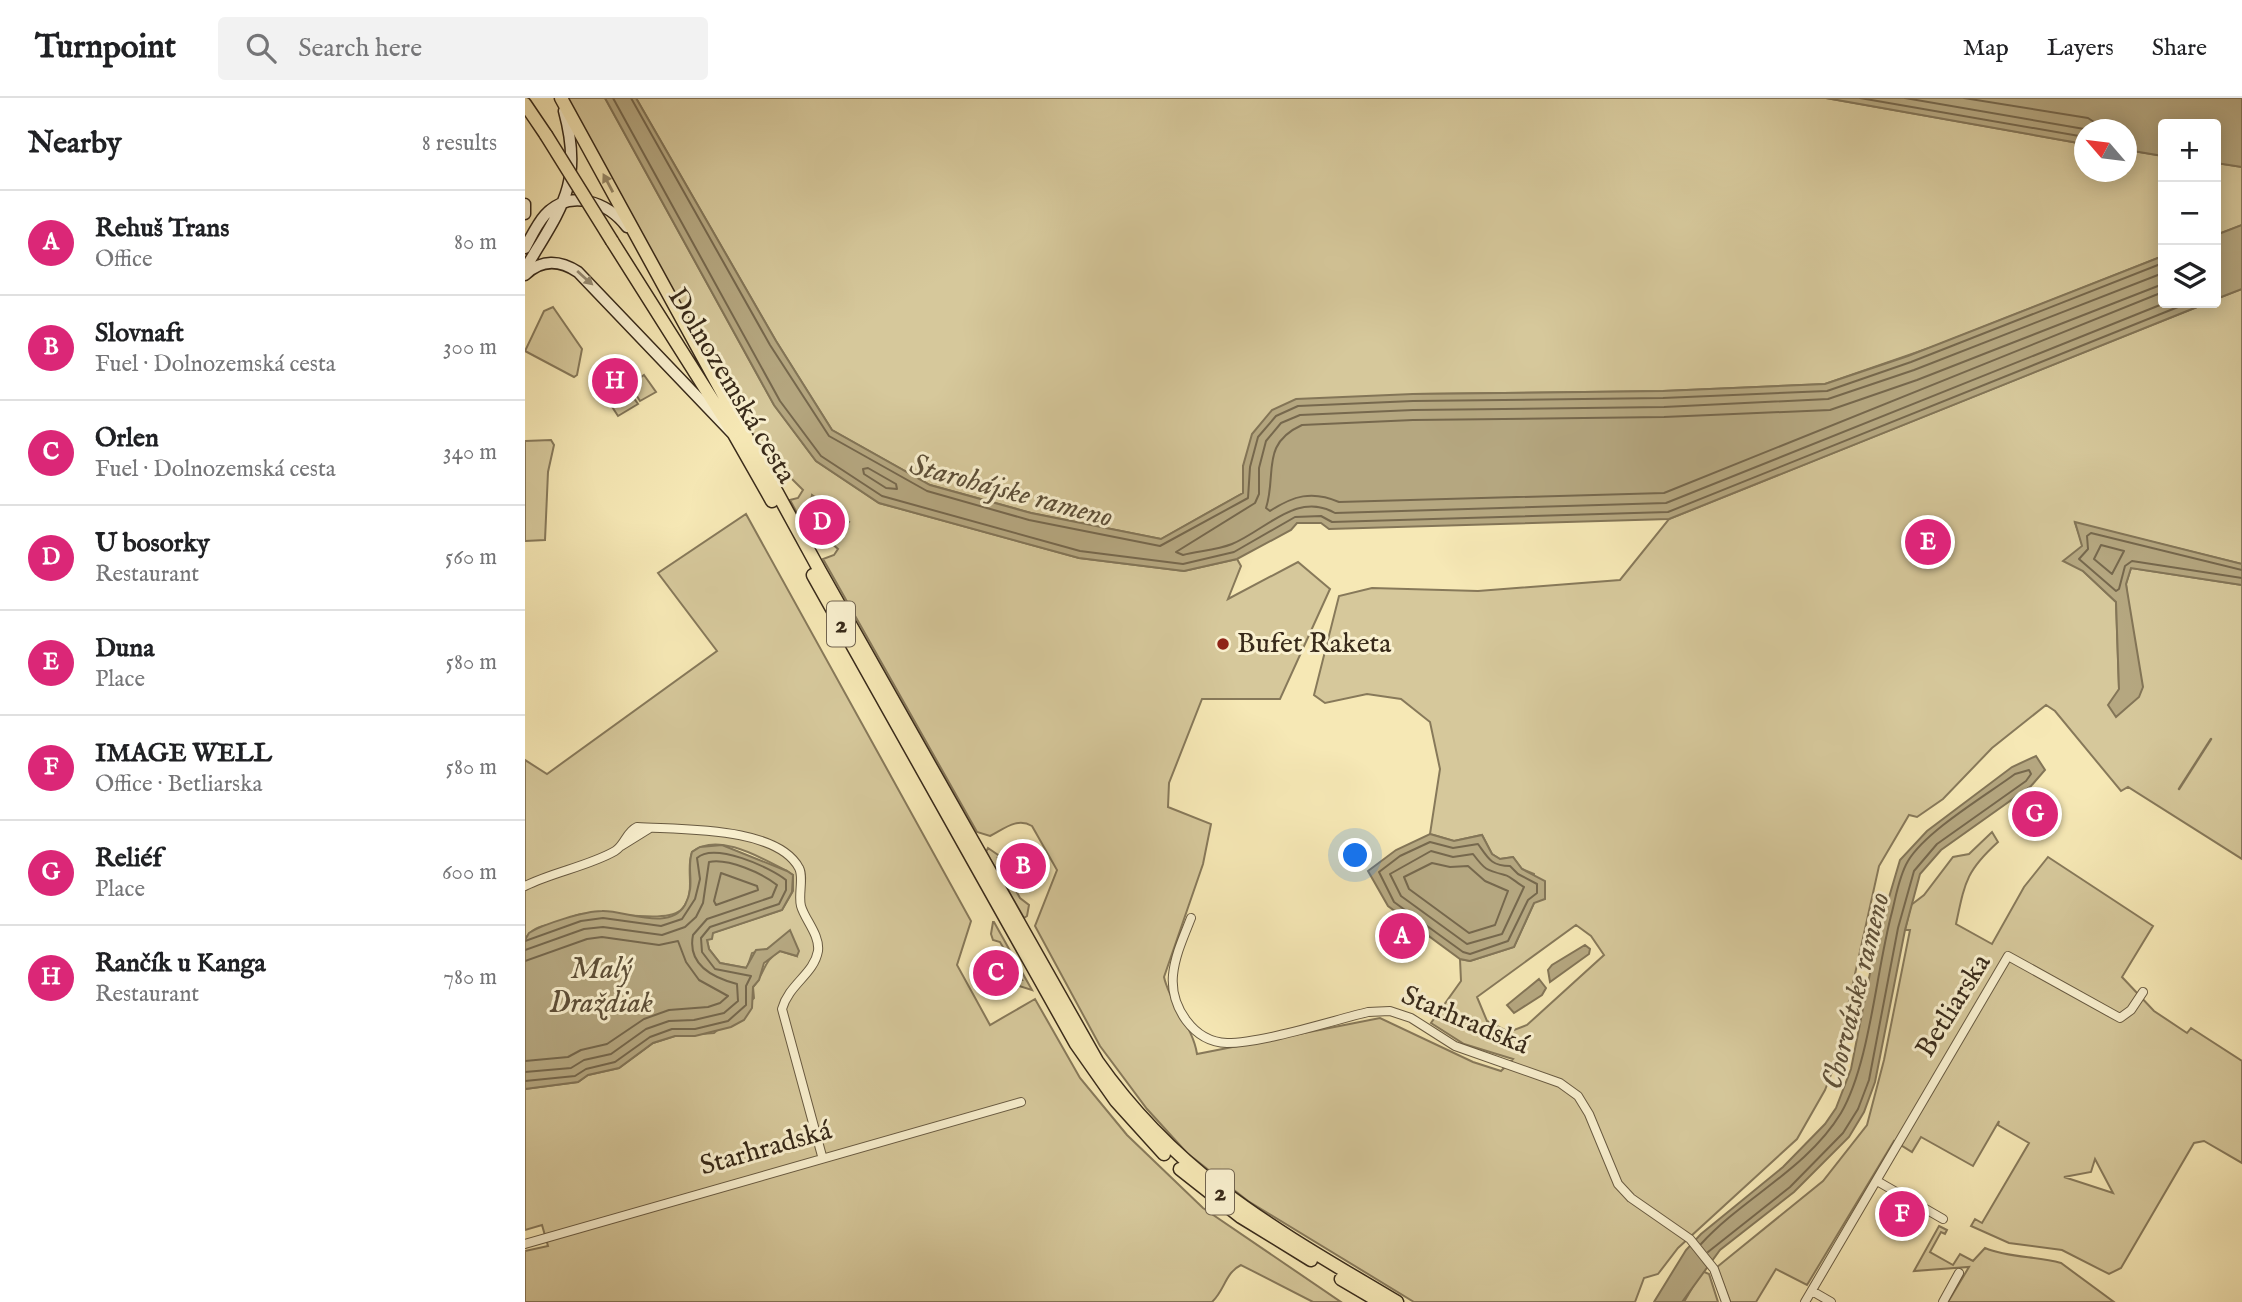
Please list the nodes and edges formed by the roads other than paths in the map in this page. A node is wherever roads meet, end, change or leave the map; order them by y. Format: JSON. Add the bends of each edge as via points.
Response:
{"nodes":[{"id":1,"x":561,"y":98,"type":"edge"},
{"id":2,"x":525,"y":104,"type":"edge"},
{"id":3,"x":525,"y":204,"type":"edge"},
{"id":4,"x":563,"y":204,"type":"junction"},
{"id":5,"x":525,"y":214,"type":"edge"},
{"id":6,"x":640,"y":243,"type":"junction"},
{"id":7,"x":525,"y":248,"type":"edge"},
{"id":8,"x":525,"y":269,"type":"edge"},
{"id":9,"x":525,"y":275,"type":"edge"},
{"id":10,"x":734,"y":434,"type":"junction"},
{"id":11,"x":525,"y":886,"type":"edge"},
{"id":12,"x":1191,"y":918,"type":"dead end"},
{"id":13,"x":2143,"y":992,"type":"dead end"},
{"id":14,"x":1021,"y":1102,"type":"dead end"},
{"id":15,"x":822,"y":1156,"type":"junction"},
{"id":16,"x":1877,"y":1181,"type":"junction"},
{"id":17,"x":1943,"y":1219,"type":"dead end"},
{"id":18,"x":525,"y":1244,"type":"edge"},
{"id":19,"x":1959,"y":1273,"type":"dead end"},
{"id":20,"x":1812,"y":1291,"type":"junction"},
{"id":21,"x":1380,"y":1302,"type":"edge"},
{"id":22,"x":1397,"y":1302,"type":"edge"},
{"id":23,"x":1725,"y":1302,"type":"edge"},
{"id":24,"x":1805,"y":1302,"type":"edge"},
{"id":25,"x":1831,"y":1302,"type":"edge"},
{"id":26,"x":1943,"y":1302,"type":"edge"}],
"edges":[{"from":1,"to":4,"type":"main road","via":[[573,157]]},
{"from":6,"to":1,"type":"main road","name":"Dolnozemská cesta","number":"2","one_way":true},
{"from":2,"to":10,"type":"main road","name":"Dolnozemská cesta","number":"2","bridge":true},
{"from":3,"to":5,"type":"main road"},
{"from":4,"to":6,"type":"main road","via":[[581,200],[602,204]]},
{"from":4,"to":7,"type":"main road","via":[[545,215]]},
{"from":4,"to":8,"type":"main road"},
{"from":6,"to":22,"type":"main road","name":"Dolnozemská cesta","number":"2","via":[[1052,984],[1110,1079],[1158,1136],[1215,1188]]},
{"from":9,"to":10,"type":"main road","one_way":true,"via":[[539,264],[550,263],[578,272]]},
{"from":10,"to":21,"type":"main road","name":"Dolnozemská cesta","number":"2","via":[[1063,1023],[1105,1086],[1144,1134],[1202,1189],[1252,1225]]},
{"from":11,"to":15,"type":"street","via":[[621,846],[630,831],[650,828],[702,829],[745,836],[779,848],[801,870],[801,905],[818,943],[812,967],[786,994],[782,1009]]},
{"from":12,"to":23,"type":"street","name":"Starhradská","via":[[1174,983],[1187,1021],[1199,1034],[1227,1043],[1390,1011],[1411,1018],[1455,1046],[1560,1083],[1578,1096],[1589,1114],[1618,1184],[1690,1239],[1714,1269]]},
{"from":13,"to":16,"type":"street","name":"Betliarska","via":[[2120,1018],[2008,956]]},
{"from":14,"to":15,"type":"street","name":"Starhradská"},
{"from":15,"to":18,"type":"street","name":"Starhradská"},
{"from":16,"to":17,"type":"street"},
{"from":16,"to":20,"type":"street","name":"Betliarska"},
{"from":19,"to":26,"type":"street"},
{"from":20,"to":24,"type":"street","name":"Betliarska"},
{"from":20,"to":25,"type":"street"}]}
